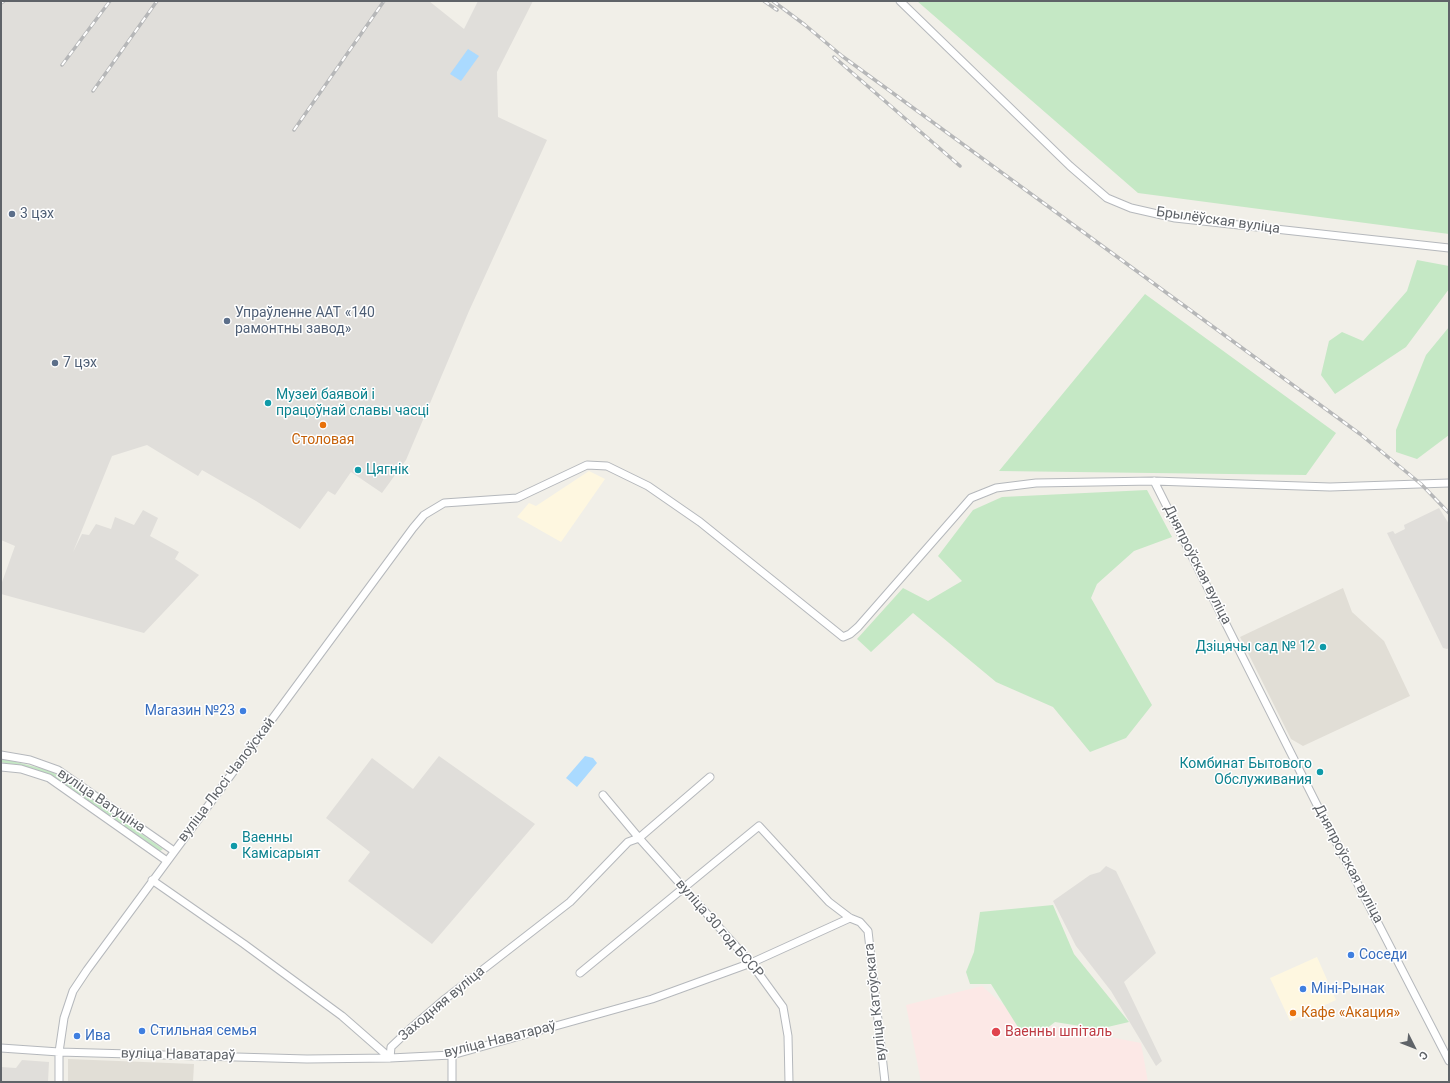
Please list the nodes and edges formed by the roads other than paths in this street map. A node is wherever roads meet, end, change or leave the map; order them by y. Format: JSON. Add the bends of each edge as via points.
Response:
{"nodes":[{"id":1,"x":900,"y":1,"type":"edge"},
{"id":2,"x":1449,"y":248,"type":"edge"},
{"id":3,"x":1154,"y":481,"type":"junction"},
{"id":4,"x":1449,"y":484,"type":"edge"},
{"id":5,"x":1,"y":755,"type":"edge"},
{"id":6,"x":1,"y":767,"type":"edge"},
{"id":7,"x":710,"y":777,"type":"dead end"},
{"id":8,"x":604,"y":795,"type":"dead end"},
{"id":9,"x":639,"y":838,"type":"junction"},
{"id":10,"x":174,"y":851,"type":"junction"},
{"id":11,"x":167,"y":861,"type":"junction"},
{"id":12,"x":152,"y":880,"type":"junction"},
{"id":13,"x":685,"y":888,"type":"junction"},
{"id":14,"x":850,"y":918,"type":"junction"},
{"id":15,"x":751,"y":963,"type":"junction"},
{"id":16,"x":580,"y":973,"type":"dead end"},
{"id":17,"x":1,"y":1048,"type":"edge"},
{"id":18,"x":59,"y":1052,"type":"junction"},
{"id":19,"x":452,"y":1055,"type":"junction"},
{"id":20,"x":390,"y":1058,"type":"junction"},
{"id":21,"x":1449,"y":1061,"type":"edge"},
{"id":22,"x":59,"y":1082,"type":"edge"},
{"id":23,"x":452,"y":1082,"type":"edge"},
{"id":24,"x":789,"y":1082,"type":"edge"},
{"id":25,"x":885,"y":1082,"type":"edge"}],
"edges":[{"from":1,"to":2,"type":"street","name":"Брылёўская вуліца","via":[[1070,166],[1107,198],[1131,208],[1175,218]]},
{"from":3,"to":4,"type":"street","name":"Дняпроўская вуліца","via":[[1330,487]]},
{"from":3,"to":10,"type":"street","name":"вуліца Люсі Чалоўскай","via":[[1030,484],[996,488],[971,498],[858,627],[843,637],[694,518],[648,486],[607,466],[587,465],[517,498],[444,503],[424,515],[413,528]]},
{"from":3,"to":21,"type":"street","name":"Дняпроўская вуліца"},
{"from":5,"to":10,"type":"street","name":"вуліца Ватуціна","via":[[30,760],[58,770]]},
{"from":6,"to":11,"type":"street","name":"вуліца Ватуціна","via":[[21,769],[49,778]]},
{"from":7,"to":9,"type":"street","name":"Заходняя вуліца"},
{"from":8,"to":9,"type":"street","name":"вуліца 30 год БССР"},
{"from":9,"to":13,"type":"street","name":"вуліца 30 год БССР"},
{"from":9,"to":20,"type":"street","name":"Заходняя вуліца","via":[[628,842],[570,902],[410,1029],[391,1047]]},
{"from":10,"to":11,"type":"street","name":"вуліца Люсі Чалоўскай"},
{"from":11,"to":12,"type":"street","name":"вуліца Люсі Чалоўскай"},
{"from":12,"to":18,"type":"street","name":"вуліца Люсі Чалоўскай","via":[[73,990],[64,1018]]},
{"from":12,"to":20,"type":"street","via":[[342,1016]]},
{"from":13,"to":14,"type":"street","name":"вуліца Катоўскага","via":[[759,826],[829,902]]},
{"from":13,"to":15,"type":"street","name":"вуліца 30 год БССР"},
{"from":13,"to":16,"type":"street"},
{"from":14,"to":15,"type":"street","name":"вуліца Наватараў"},
{"from":14,"to":25,"type":"street","name":"вуліца Катоўскага","via":[[860,922],[868,931]]},
{"from":15,"to":19,"type":"street","name":"вуліца Наватараў","via":[[652,999]]},
{"from":15,"to":24,"type":"street","name":"вуліца 30 год БССР","via":[[783,1007],[788,1036]]},
{"from":17,"to":18,"type":"street","name":"вуліца Наватараў"},
{"from":18,"to":20,"type":"street","name":"вуліца Наватараў","via":[[307,1059]]},
{"from":18,"to":22,"type":"street","name":"вуліца Люсі Чалоўскай"},
{"from":19,"to":20,"type":"street","name":"вуліца Наватараў"},
{"from":19,"to":23,"type":"street"}]}
